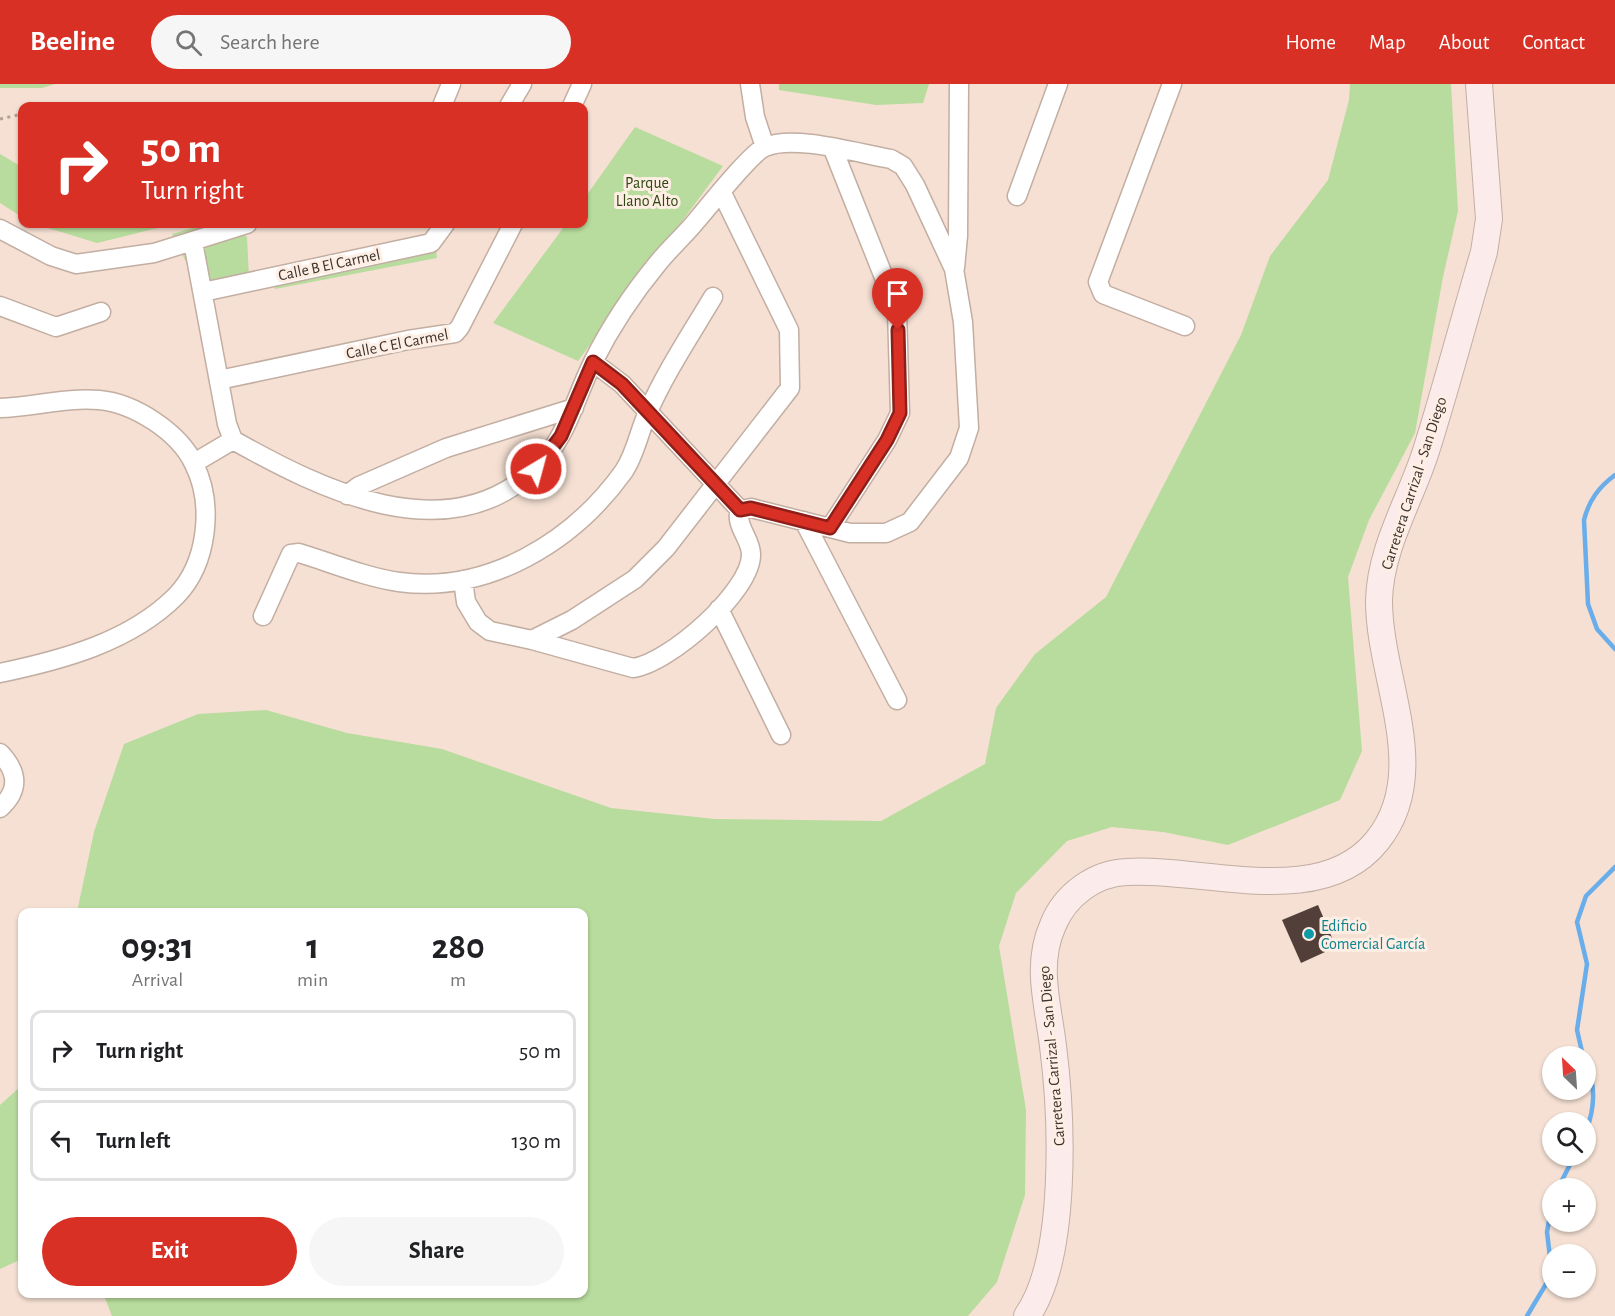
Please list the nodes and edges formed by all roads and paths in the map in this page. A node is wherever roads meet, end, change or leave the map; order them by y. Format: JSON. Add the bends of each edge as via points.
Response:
{"nodes":[{"id":1,"x":451,"y":84,"type":"edge"},
{"id":2,"x":522,"y":84,"type":"edge"},
{"id":3,"x":750,"y":84,"type":"edge"},
{"id":4,"x":959,"y":84,"type":"edge"},
{"id":5,"x":1058,"y":84,"type":"edge"},
{"id":6,"x":1172,"y":84,"type":"edge"},
{"id":7,"x":1479,"y":84,"type":"edge"},
{"id":8,"x":582,"y":85,"type":"edge"},
{"id":9,"x":444,"y":102,"type":"edge"},
{"id":10,"x":511,"y":102,"type":"edge"},
{"id":11,"x":574,"y":102,"type":"edge"},
{"id":12,"x":18,"y":115,"type":"edge"},
{"id":13,"x":0,"y":119,"type":"edge"},
{"id":14,"x":765,"y":147,"type":"junction"},
{"id":15,"x":833,"y":149,"type":"junction"},
{"id":16,"x":721,"y":191,"type":"junction"},
{"id":17,"x":1017,"y":196,"type":"dead end"},
{"id":18,"x":235,"y":228,"type":"edge"},
{"id":19,"x":442,"y":228,"type":"edge"},
{"id":20,"x":511,"y":228,"type":"edge"},
{"id":21,"x":0,"y":229,"type":"edge"},
{"id":22,"x":194,"y":242,"type":"junction"},
{"id":23,"x":954,"y":269,"type":"junction"},
{"id":24,"x":203,"y":292,"type":"junction"},
{"id":25,"x":713,"y":297,"type":"dead end"},
{"id":26,"x":0,"y":306,"type":"edge"},
{"id":27,"x":101,"y":312,"type":"dead end"},
{"id":28,"x":1185,"y":326,"type":"dead end"},
{"id":29,"x":593,"y":362,"type":"junction"},
{"id":30,"x":219,"y":380,"type":"junction"},
{"id":31,"x":0,"y":408,"type":"edge"},
{"id":32,"x":574,"y":408,"type":"junction"},
{"id":33,"x":648,"y":412,"type":"junction"},
{"id":34,"x":233,"y":440,"type":"junction"},
{"id":35,"x":194,"y":463,"type":"junction"},
{"id":36,"x":717,"y":485,"type":"junction"},
{"id":37,"x":346,"y":495,"type":"junction"},
{"id":38,"x":740,"y":510,"type":"junction"},
{"id":39,"x":804,"y":521,"type":"junction"},
{"id":40,"x":830,"y":528,"type":"junction"},
{"id":41,"x":463,"y":580,"type":"junction"},
{"id":42,"x":718,"y":609,"type":"junction"},
{"id":43,"x":262,"y":616,"type":"dead end"},
{"id":44,"x":532,"y":640,"type":"junction"},
{"id":45,"x":0,"y":674,"type":"edge"},
{"id":46,"x":897,"y":700,"type":"dead end"},
{"id":47,"x":781,"y":735,"type":"dead end"},
{"id":48,"x":0,"y":753,"type":"edge"},
{"id":49,"x":0,"y":808,"type":"edge"},
{"id":50,"x":1027,"y":1316,"type":"edge"}],
"edges":[{"from":1,"to":9,"type":"street"},
{"from":2,"to":10,"type":"street"},
{"from":3,"to":14,"type":"street","via":[[754,117]]},
{"from":4,"to":23,"type":"street","via":[[958,236]]},
{"from":5,"to":17,"type":"street"},
{"from":6,"to":28,"type":"street","via":[[1098,282],[1102,294]]},
{"from":7,"to":50,"type":"street","name":"Carretera Carrizal - San Diego","via":[[1489,219],[1484,252],[1425,453],[1383,563],[1381,618],[1402,758],[1402,794],[1394,817],[1365,855],[1325,876],[1252,881],[1126,872],[1101,877],[1077,890],[1053,922],[1041,961],[1061,1133],[1049,1264]]},
{"from":8,"to":11,"type":"street"},
{"from":12,"to":13,"type":"path"},
{"from":14,"to":15,"type":"street","via":[[803,142]]},
{"from":14,"to":16,"type":"street"},
{"from":15,"to":23,"type":"street","via":[[891,159],[903,166]]},
{"from":15,"to":40,"type":"street","via":[[897,310],[900,413]]},
{"from":16,"to":29,"type":"street","via":[[657,264]]},
{"from":16,"to":36,"type":"street","via":[[789,330],[791,357],[790,388]]},
{"from":18,"to":22,"type":"street"},
{"from":19,"to":24,"type":"street","name":"Calle B El Carmel","via":[[431,243]]},
{"from":20,"to":30,"type":"street","name":"Calle C El Carmel","via":[[454,333]]},
{"from":21,"to":22,"type":"street","via":[[51,256],[76,264],[153,253]]},
{"from":22,"to":24,"type":"street"},
{"from":23,"to":40,"type":"street","via":[[963,322],[969,428],[959,458],[910,522],[886,533],[850,533]]},
{"from":24,"to":30,"type":"street"},
{"from":25,"to":33,"type":"street"},
{"from":26,"to":27,"type":"street","via":[[56,327]]},
{"from":29,"to":32,"type":"street"},
{"from":29,"to":33,"type":"street","via":[[622,384]]},
{"from":30,"to":34,"type":"street"},
{"from":31,"to":35,"type":"street","via":[[99,400],[128,407],[157,422]]},
{"from":32,"to":37,"type":"street","via":[[446,448]]},
{"from":32,"to":37,"type":"street","via":[[561,436],[536,469],[500,495],[447,510],[408,509]]},
{"from":33,"to":36,"type":"street"},
{"from":33,"to":41,"type":"street","via":[[625,469],[592,510],[556,539],[508,568]]},
{"from":34,"to":35,"type":"street"},
{"from":34,"to":37,"type":"street","via":[[279,466]]},
{"from":35,"to":45,"type":"street","via":[[205,503],[204,535],[195,567],[177,594],[144,623],[124,634],[42,664]]},
{"from":36,"to":38,"type":"street"},
{"from":36,"to":44,"type":"street","via":[[635,579],[573,620]]},
{"from":38,"to":39,"type":"street","via":[[751,508]]},
{"from":38,"to":42,"type":"street","via":[[739,519],[751,553],[748,569]]},
{"from":39,"to":40,"type":"street"},
{"from":39,"to":46,"type":"street"},
{"from":41,"to":43,"type":"street","via":[[400,582],[291,554]]},
{"from":41,"to":44,"type":"street","via":[[466,602],[478,622],[490,631]]},
{"from":42,"to":44,"type":"street","via":[[689,640],[645,667],[633,668]]},
{"from":42,"to":47,"type":"street"},
{"from":48,"to":49,"type":"street","via":[[16,777],[9,800]]}]}
